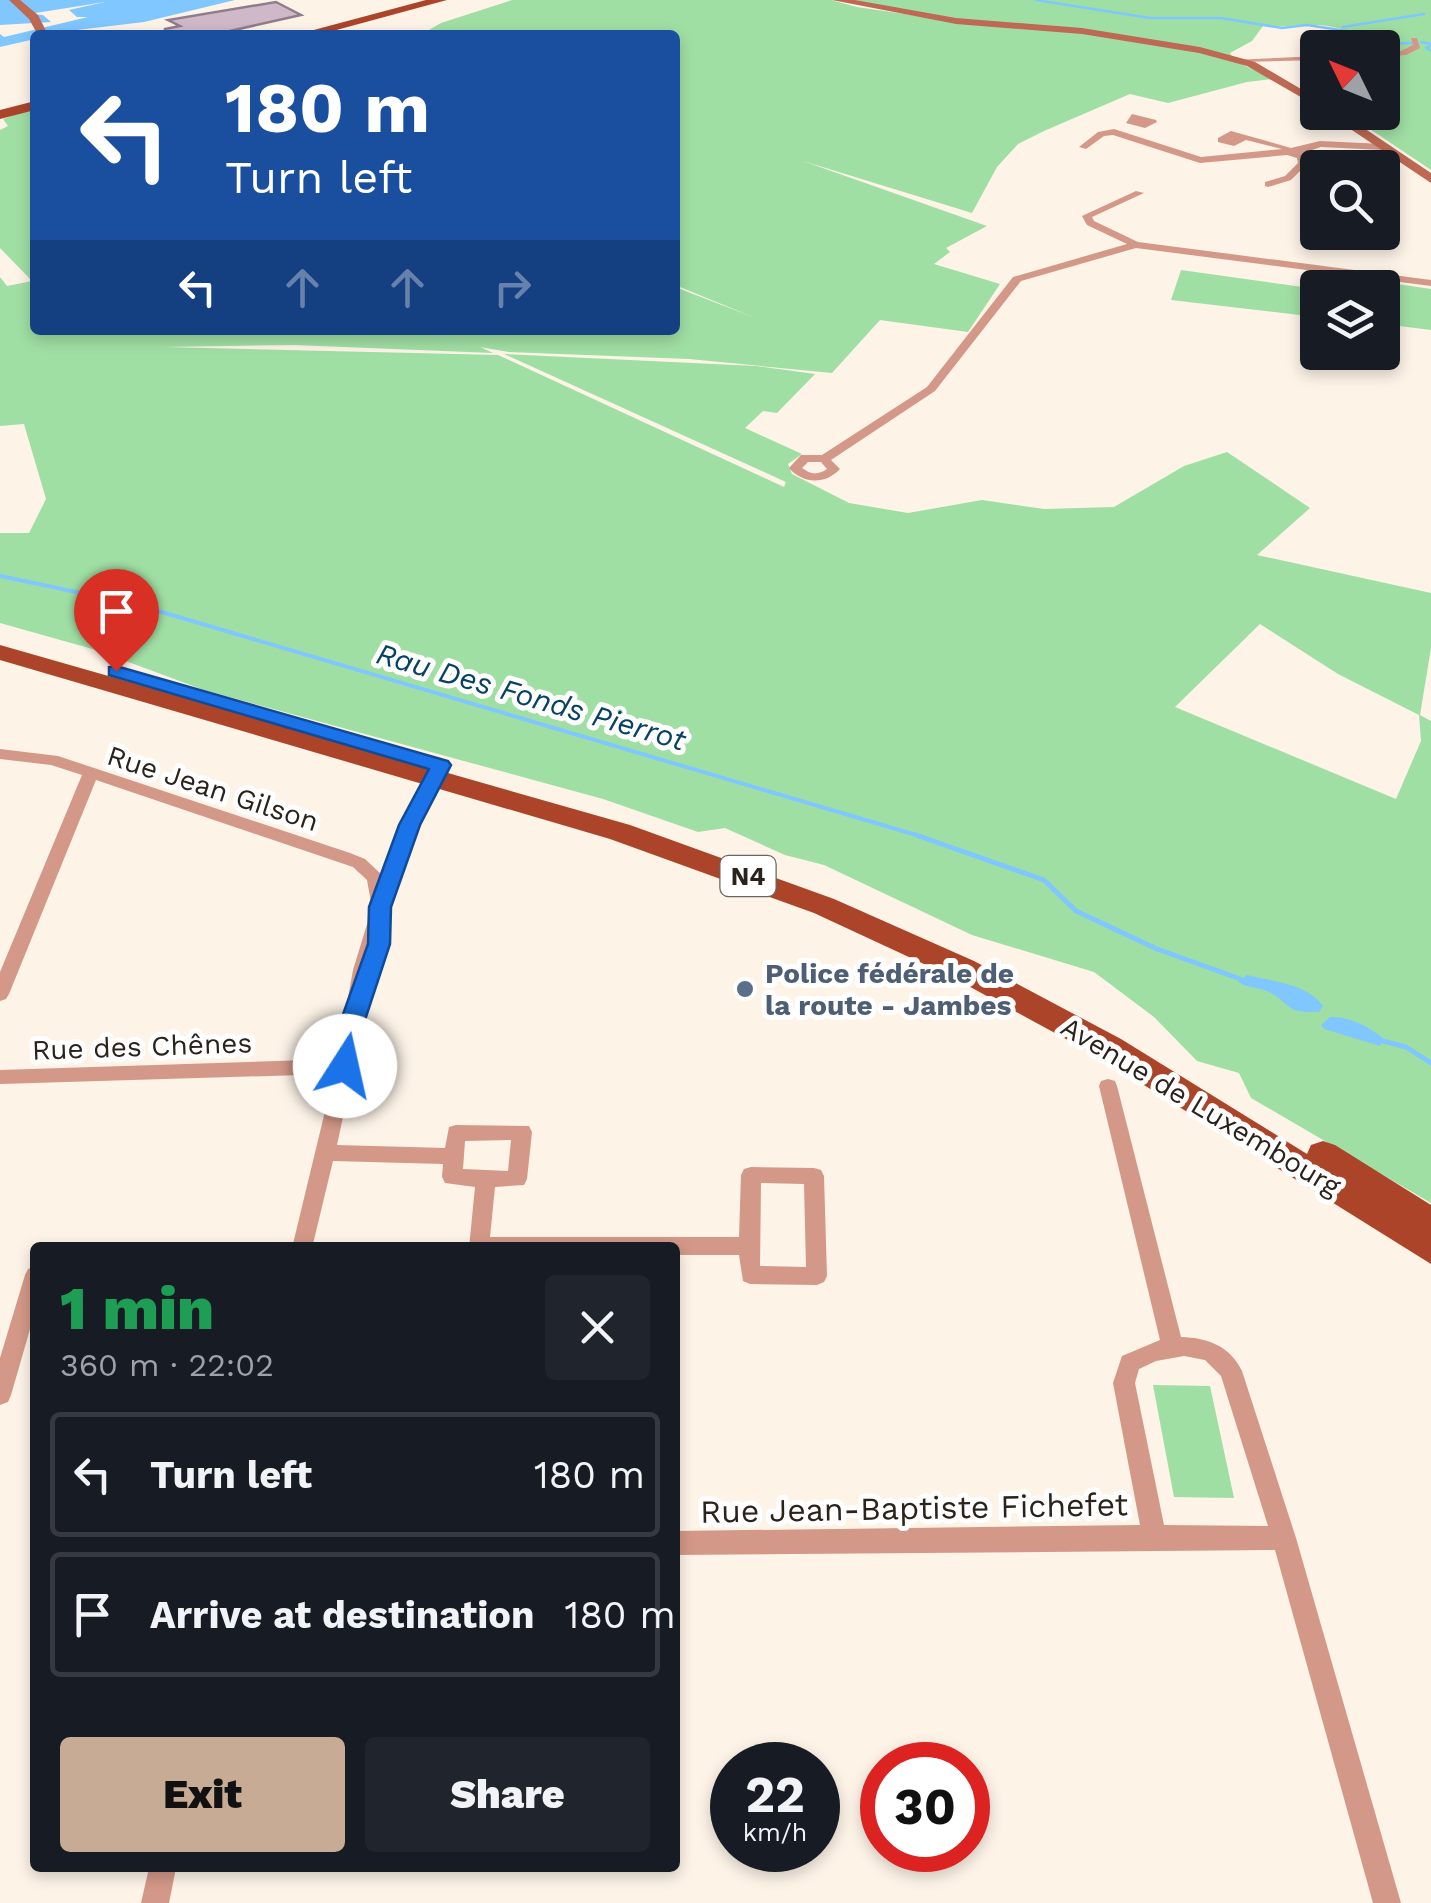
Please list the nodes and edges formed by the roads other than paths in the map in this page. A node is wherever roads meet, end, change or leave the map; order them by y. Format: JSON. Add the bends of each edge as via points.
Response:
{"nodes":[{"id":1,"x":14,"y":0,"type":"edge"},
{"id":2,"x":440,"y":0,"type":"edge"},
{"id":3,"x":450,"y":0,"type":"edge"},
{"id":4,"x":837,"y":0,"type":"edge"},
{"id":5,"x":40,"y":30,"type":"edge"},
{"id":6,"x":322,"y":30,"type":"edge"},
{"id":7,"x":333,"y":30,"type":"edge"},
{"id":8,"x":1414,"y":40,"type":"dead end"},
{"id":9,"x":1400,"y":52,"type":"edge"},
{"id":10,"x":1300,"y":58,"type":"edge"},
{"id":11,"x":1238,"y":60,"type":"junction"},
{"id":12,"x":1300,"y":93,"type":"edge"},
{"id":13,"x":30,"y":106,"type":"edge"},
{"id":14,"x":0,"y":114,"type":"edge"},
{"id":15,"x":1131,"y":123,"type":"dead end"},
{"id":16,"x":1357,"y":130,"type":"edge"},
{"id":17,"x":1119,"y":133,"type":"junction"},
{"id":18,"x":1245,"y":137,"type":"dead end"},
{"id":19,"x":1083,"y":147,"type":"dead end"},
{"id":20,"x":1383,"y":147,"type":"junction"},
{"id":21,"x":1287,"y":150,"type":"junction"},
{"id":22,"x":1308,"y":150,"type":"edge"},
{"id":23,"x":1300,"y":153,"type":"edge"},
{"id":24,"x":1300,"y":168,"type":"edge"},
{"id":25,"x":1431,"y":179,"type":"edge"},
{"id":26,"x":1268,"y":184,"type":"dead end"},
{"id":27,"x":1139,"y":193,"type":"dead end"},
{"id":28,"x":1136,"y":245,"type":"junction"},
{"id":29,"x":1431,"y":284,"type":"edge"},
{"id":30,"x":824,"y":459,"type":"dead end"},
{"id":31,"x":0,"y":638,"type":"edge"},
{"id":32,"x":0,"y":652,"type":"edge"},
{"id":33,"x":0,"y":754,"type":"edge"},
{"id":34,"x":437,"y":772,"type":"junction"},
{"id":35,"x":90,"y":774,"type":"junction"},
{"id":36,"x":380,"y":911,"type":"junction"},
{"id":37,"x":0,"y":994,"type":"edge"},
{"id":38,"x":345,"y":1066,"type":"junction"},
{"id":39,"x":0,"y":1077,"type":"edge"},
{"id":40,"x":1108,"y":1086,"type":"dead end"},
{"id":41,"x":324,"y":1153,"type":"junction"},
{"id":42,"x":454,"y":1156,"type":"junction"},
{"id":43,"x":486,"y":1179,"type":"junction"},
{"id":44,"x":1431,"y":1223,"type":"edge"},
{"id":45,"x":303,"y":1242,"type":"edge"},
{"id":46,"x":479,"y":1242,"type":"edge"},
{"id":47,"x":680,"y":1246,"type":"edge"},
{"id":48,"x":749,"y":1246,"type":"junction"},
{"id":49,"x":1431,"y":1249,"type":"edge"},
{"id":50,"x":30,"y":1291,"type":"edge"},
{"id":51,"x":1173,"y":1348,"type":"junction"},
{"id":52,"x":0,"y":1395,"type":"edge"},
{"id":53,"x":1154,"y":1537,"type":"junction"},
{"id":54,"x":1284,"y":1538,"type":"junction"},
{"id":55,"x":680,"y":1544,"type":"edge"},
{"id":56,"x":162,"y":1872,"type":"edge"},
{"id":57,"x":155,"y":1903,"type":"edge"},
{"id":58,"x":1387,"y":1903,"type":"edge"}],
"edges":[{"from":1,"to":5,"type":"street"},
{"from":2,"to":6,"type":"main road"},
{"from":3,"to":7,"type":"main road"},
{"from":4,"to":11,"type":"street","via":[[956,21],[1082,30]]},
{"from":8,"to":9,"type":"street","via":[[1412,50]]},
{"from":10,"to":11,"type":"street"},
{"from":11,"to":12,"type":"street"},
{"from":13,"to":14,"type":"main road"},
{"from":15,"to":17,"type":"street"},
{"from":16,"to":20,"type":"street"},
{"from":17,"to":19,"type":"street","via":[[1100,134]]},
{"from":17,"to":21,"type":"street","via":[[1192,165]]},
{"from":18,"to":21,"type":"street"},
{"from":20,"to":22,"type":"street","via":[[1320,144]]},
{"from":20,"to":25,"type":"street"},
{"from":21,"to":23,"type":"street"},
{"from":24,"to":26,"type":"street"},
{"from":27,"to":28,"type":"street","via":[[1087,216]]},
{"from":28,"to":29,"type":"street"},
{"from":28,"to":30,"type":"street","via":[[1018,279],[931,388]]},
{"from":31,"to":34,"type":"main road","name":"Avenue de Luxembourg","number":"N4"},
{"from":32,"to":34,"type":"main road","name":"Avenue de Luxembourg","number":"N4"},
{"from":33,"to":35,"type":"street","name":"Rue Jean Gilson","via":[[53,760]]},
{"from":34,"to":36,"type":"street","via":[[409,825]]},
{"from":34,"to":44,"type":"main road","name":"Avenue de Luxembourg","number":"N4","via":[[700,840],[975,954],[1119,1031]]},
{"from":34,"to":49,"type":"main road","name":"Avenue de Luxembourg","number":"N4","via":[[691,855],[929,952],[1110,1048]]},
{"from":35,"to":36,"type":"street","name":"Rue Jean Gilson","via":[[359,863],[375,878]]},
{"from":35,"to":37,"type":"street"},
{"from":36,"to":38,"type":"street","via":[[379,944]]},
{"from":38,"to":39,"type":"street","name":"Rue des Chênes"},
{"from":38,"to":41,"type":"street"},
{"from":40,"to":51,"type":"street"},
{"from":41,"to":42,"type":"street"},
{"from":41,"to":45,"type":"street"},
{"from":42,"to":43,"type":"street","via":[[452,1178]]},
{"from":42,"to":43,"type":"street","via":[[456,1133],[522,1132],[516,1179]]},
{"from":43,"to":46,"type":"street"},
{"from":47,"to":48,"type":"street"},
{"from":48,"to":48,"type":"street","via":[[751,1176],[814,1176],[817,1276],[750,1274]]},
{"from":50,"to":52,"type":"street"},
{"from":51,"to":53,"type":"street","via":[[1138,1357],[1125,1374]]},
{"from":51,"to":54,"type":"street","via":[[1209,1348],[1228,1364]]},
{"from":53,"to":54,"type":"street","name":"Rue Jean-Baptiste Fichefet"},
{"from":53,"to":55,"type":"street","name":"Rue Jean-Baptiste Fichefet"},
{"from":54,"to":58,"type":"street"},
{"from":56,"to":57,"type":"street"}]}
